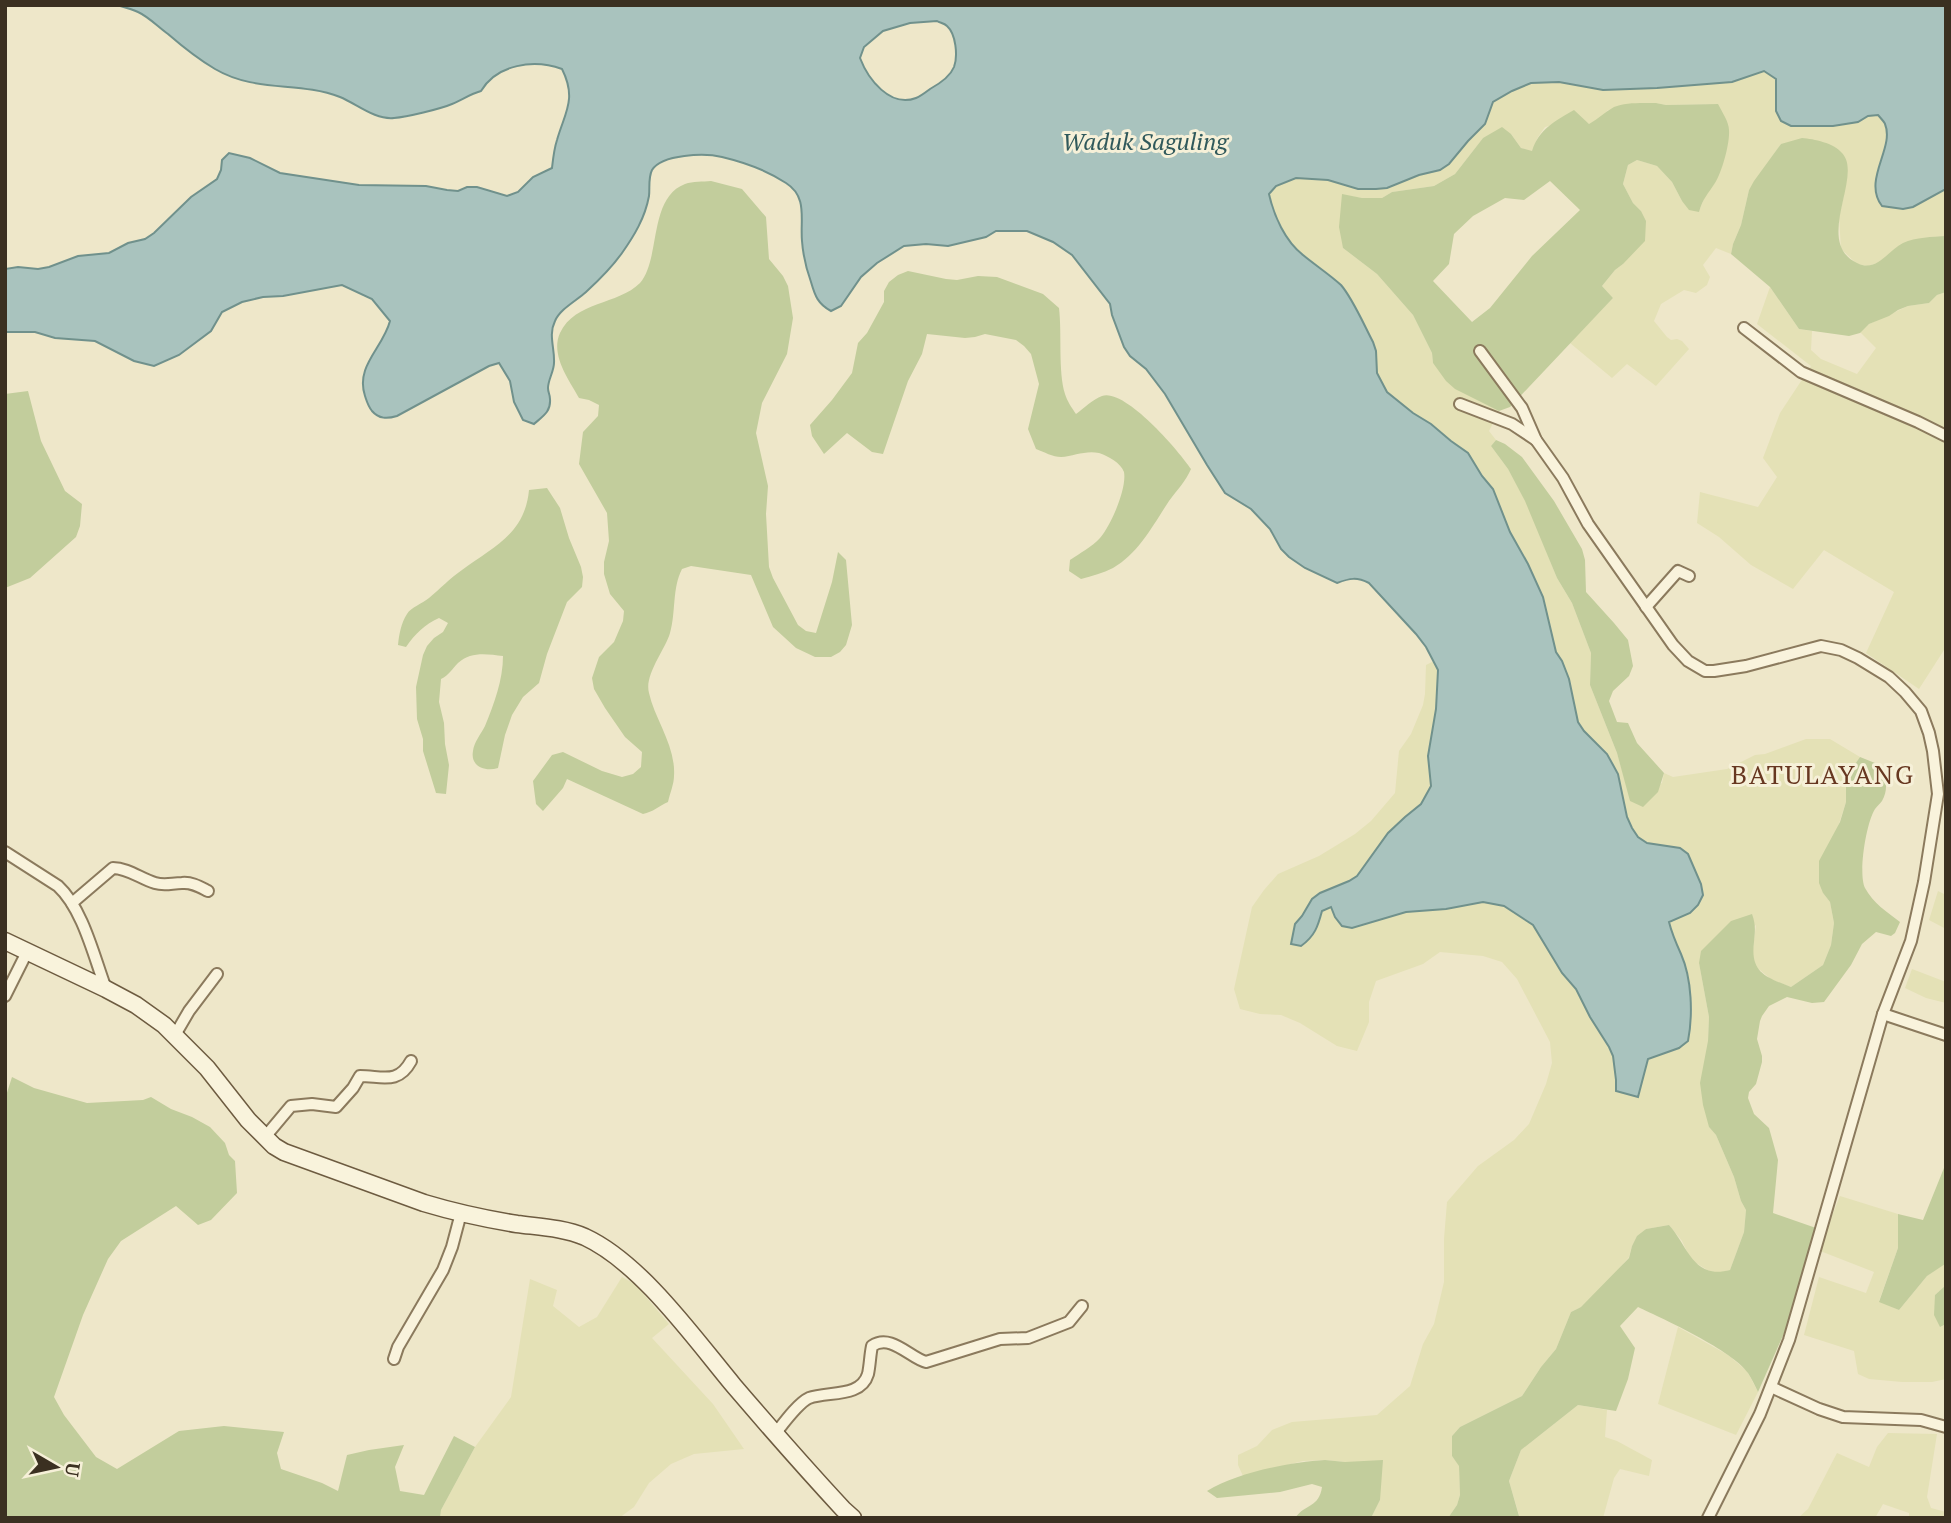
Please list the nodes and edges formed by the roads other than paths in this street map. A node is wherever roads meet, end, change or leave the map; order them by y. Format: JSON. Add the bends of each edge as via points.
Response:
{"nodes":[{"id":1,"x":1744,"y":328,"type":"dead end"},
{"id":2,"x":1480,"y":351,"type":"dead end"},
{"id":3,"x":1460,"y":404,"type":"dead end"},
{"id":4,"x":1946,"y":436,"type":"edge"},
{"id":5,"x":1536,"y":440,"type":"junction"},
{"id":6,"x":1689,"y":576,"type":"dead end"},
{"id":7,"x":1646,"y":607,"type":"junction"},
{"id":8,"x":1946,"y":781,"type":"edge"},
{"id":9,"x":1938,"y":794,"type":"junction"},
{"id":10,"x":5,"y":852,"type":"edge"},
{"id":11,"x":208,"y":891,"type":"dead end"},
{"id":12,"x":72,"y":903,"type":"junction"},
{"id":13,"x":5,"y":941,"type":"edge"},
{"id":14,"x":27,"y":952,"type":"junction"},
{"id":15,"x":217,"y":974,"type":"dead end"},
{"id":16,"x":106,"y":989,"type":"junction"},
{"id":17,"x":5,"y":996,"type":"edge"},
{"id":18,"x":1883,"y":1014,"type":"junction"},
{"id":19,"x":175,"y":1035,"type":"junction"},
{"id":20,"x":1946,"y":1035,"type":"edge"},
{"id":21,"x":411,"y":1061,"type":"dead end"},
{"id":22,"x":265,"y":1137,"type":"junction"},
{"id":23,"x":461,"y":1213,"type":"junction"},
{"id":24,"x":1082,"y":1307,"type":"dead end"},
{"id":25,"x":394,"y":1359,"type":"dead end"},
{"id":26,"x":1771,"y":1387,"type":"junction"},
{"id":27,"x":1946,"y":1427,"type":"edge"},
{"id":28,"x":775,"y":1434,"type":"junction"},
{"id":29,"x":853,"y":1518,"type":"edge"},
{"id":30,"x":1708,"y":1518,"type":"edge"}],
"edges":[{"from":1,"to":4,"type":"street","via":[[1801,372]]},
{"from":2,"to":5,"type":"street","via":[[1522,408]]},
{"from":3,"to":5,"type":"street","via":[[1512,424]]},
{"from":5,"to":7,"type":"street"},
{"from":6,"to":7,"type":"street","via":[[1678,570]]},
{"from":7,"to":9,"type":"street","via":[[1673,645],[1705,671],[1746,666],[1821,646],[1841,650],[1889,677],[1920,711],[1933,751]]},
{"from":8,"to":9,"type":"street"},
{"from":9,"to":18,"type":"street","via":[[1910,941]]},
{"from":10,"to":12,"type":"street","via":[[58,886]]},
{"from":11,"to":12,"type":"street","via":[[183,883],[159,884],[113,868]]},
{"from":12,"to":16,"type":"street"},
{"from":13,"to":14,"type":"main road"},
{"from":14,"to":16,"type":"main road"},
{"from":14,"to":17,"type":"street"},
{"from":15,"to":19,"type":"street"},
{"from":16,"to":19,"type":"main road"},
{"from":18,"to":20,"type":"street"},
{"from":18,"to":26,"type":"street","via":[[1789,1340]]},
{"from":19,"to":22,"type":"main road"},
{"from":21,"to":22,"type":"street","via":[[398,1076],[360,1076],[336,1107],[291,1106]]},
{"from":22,"to":23,"type":"main road","via":[[294,1157]]},
{"from":23,"to":25,"type":"street","via":[[443,1270]]},
{"from":23,"to":28,"type":"main road","via":[[565,1231],[615,1255],[675,1316]]},
{"from":24,"to":28,"type":"street","via":[[1069,1322],[1028,1338],[1000,1339],[926,1362],[901,1347],[876,1343],[863,1382],[844,1393],[806,1399]]},
{"from":26,"to":27,"type":"street","via":[[1843,1417],[1921,1420]]},
{"from":26,"to":30,"type":"street"},
{"from":28,"to":29,"type":"main road"}]}
